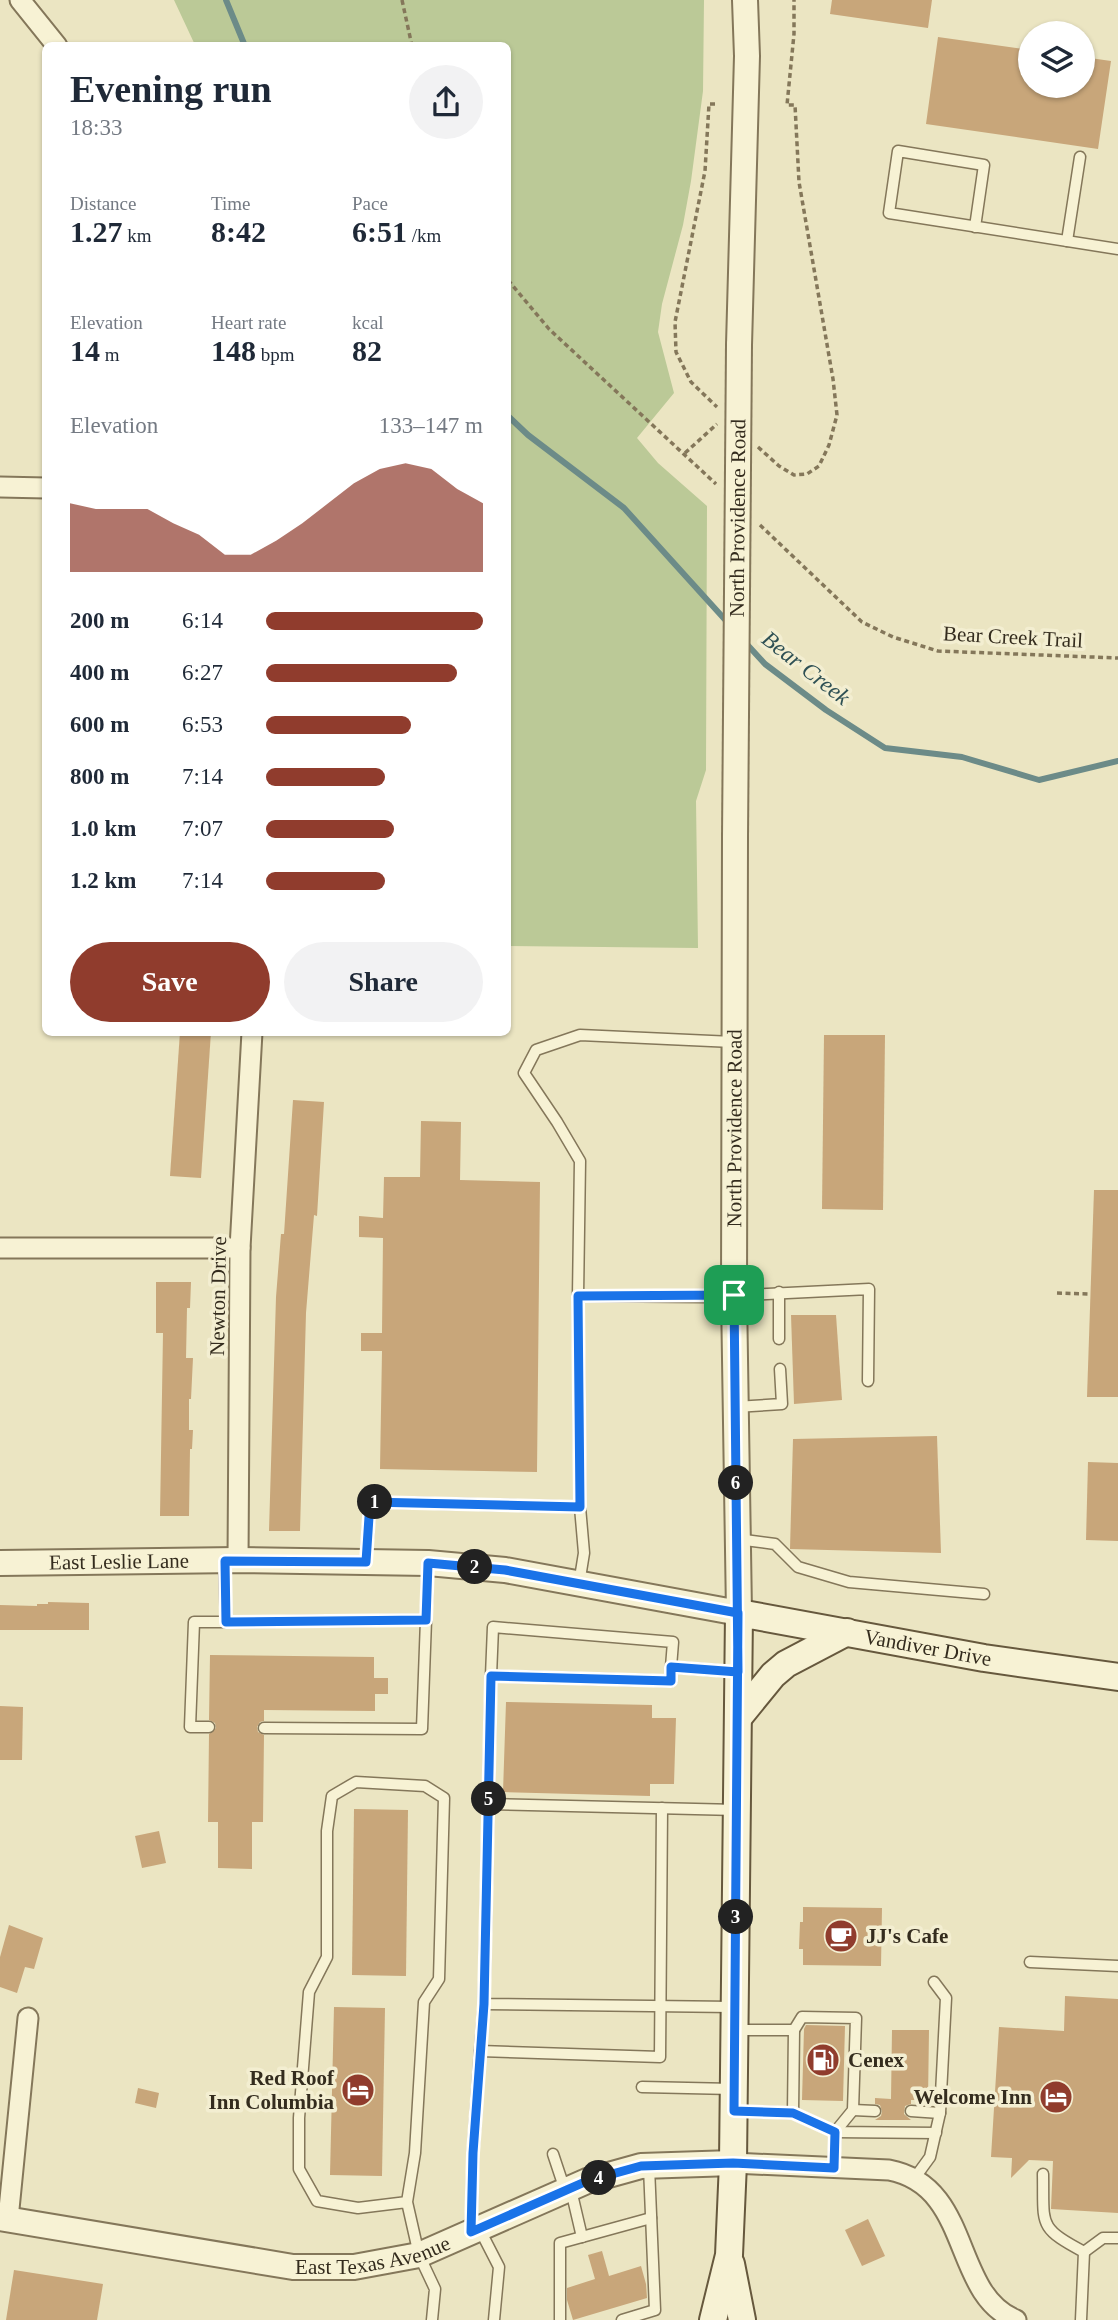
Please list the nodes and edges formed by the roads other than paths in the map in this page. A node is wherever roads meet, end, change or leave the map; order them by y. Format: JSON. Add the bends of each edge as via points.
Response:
{"nodes":[{"id":1,"x":20,"y":0,"type":"edge"},
{"id":2,"x":745,"y":0,"type":"edge"},
{"id":3,"x":54,"y":42,"type":"edge"},
{"id":4,"x":1080,"y":157,"type":"dead end"},
{"id":5,"x":975,"y":227,"type":"junction"},
{"id":6,"x":1066,"y":241,"type":"junction"},
{"id":7,"x":1118,"y":249,"type":"edge"},
{"id":8,"x":0,"y":487,"type":"edge"},
{"id":9,"x":42,"y":488,"type":"edge"},
{"id":10,"x":252,"y":1036,"type":"edge"},
{"id":11,"x":733,"y":1042,"type":"junction"},
{"id":12,"x":0,"y":1248,"type":"edge"},
{"id":13,"x":240,"y":1248,"type":"junction"},
{"id":14,"x":779,"y":1292,"type":"junction"},
{"id":15,"x":734,"y":1295,"type":"junction"},
{"id":16,"x":578,"y":1296,"type":"junction"},
{"id":17,"x":779,"y":1339,"type":"dead end"},
{"id":18,"x":780,"y":1368,"type":"dead end"},
{"id":19,"x":868,"y":1381,"type":"dead end"},
{"id":20,"x":735,"y":1407,"type":"junction"},
{"id":21,"x":580,"y":1507,"type":"junction"},
{"id":22,"x":737,"y":1539,"type":"junction"},
{"id":23,"x":231,"y":1560,"type":"junction"},
{"id":24,"x":366,"y":1562,"type":"junction"},
{"id":25,"x":0,"y":1563,"type":"edge"},
{"id":26,"x":428,"y":1563,"type":"junction"},
{"id":27,"x":579,"y":1584,"type":"junction"},
{"id":28,"x":984,"y":1594,"type":"dead end"},
{"id":29,"x":738,"y":1613,"type":"junction"},
{"id":30,"x":426,"y":1620,"type":"junction"},
{"id":31,"x":226,"y":1622,"type":"junction"},
{"id":32,"x":847,"y":1632,"type":"junction"},
{"id":33,"x":671,"y":1667,"type":"junction"},
{"id":34,"x":738,"y":1672,"type":"junction"},
{"id":35,"x":491,"y":1676,"type":"junction"},
{"id":36,"x":1118,"y":1677,"type":"edge"},
{"id":37,"x":737,"y":1718,"type":"junction"},
{"id":38,"x":209,"y":1727,"type":"dead end"},
{"id":39,"x":264,"y":1728,"type":"dead end"},
{"id":40,"x":489,"y":1804,"type":"junction"},
{"id":41,"x":662,"y":1808,"type":"junction"},
{"id":42,"x":737,"y":1810,"type":"junction"},
{"id":43,"x":1030,"y":1962,"type":"dead end"},
{"id":44,"x":1118,"y":1966,"type":"edge"},
{"id":45,"x":934,"y":1982,"type":"dead end"},
{"id":46,"x":484,"y":2004,"type":"junction"},
{"id":47,"x":660,"y":2006,"type":"junction"},
{"id":48,"x":28,"y":2018,"type":"dead end"},
{"id":49,"x":735,"y":2018,"type":"junction"},
{"id":50,"x":794,"y":2030,"type":"junction"},
{"id":51,"x":844,"y":2048,"type":"dead end"},
{"id":52,"x":856,"y":2048,"type":"junction"},
{"id":53,"x":480,"y":2051,"type":"junction"},
{"id":54,"x":844,"y":2076,"type":"dead end"},
{"id":55,"x":855,"y":2076,"type":"junction"},
{"id":56,"x":642,"y":2087,"type":"dead end"},
{"id":57,"x":734,"y":2100,"type":"junction"},
{"id":58,"x":853,"y":2110,"type":"junction"},
{"id":59,"x":874,"y":2111,"type":"dead end"},
{"id":60,"x":911,"y":2111,"type":"dead end"},
{"id":61,"x":793,"y":2113,"type":"junction"},
{"id":62,"x":940,"y":2113,"type":"junction"},
{"id":63,"x":835,"y":2132,"type":"junction"},
{"id":64,"x":936,"y":2133,"type":"junction"},
{"id":65,"x":553,"y":2154,"type":"dead end"},
{"id":66,"x":733,"y":2163,"type":"junction"},
{"id":67,"x":649,"y":2166,"type":"junction"},
{"id":68,"x":834,"y":2168,"type":"junction"},
{"id":69,"x":1043,"y":2174,"type":"dead end"},
{"id":70,"x":914,"y":2179,"type":"junction"},
{"id":71,"x":568,"y":2189,"type":"junction"},
{"id":72,"x":407,"y":2202,"type":"junction"},
{"id":73,"x":651,"y":2218,"type":"junction"},
{"id":74,"x":4,"y":2219,"type":"edge"},
{"id":75,"x":475,"y":2230,"type":"junction"},
{"id":76,"x":582,"y":2237,"type":"junction"},
{"id":77,"x":1118,"y":2238,"type":"edge"},
{"id":78,"x":1084,"y":2252,"type":"junction"},
{"id":79,"x":419,"y":2255,"type":"junction"},
{"id":80,"x":729,"y":2255,"type":"junction"},
{"id":81,"x":432,"y":2320,"type":"edge"},
{"id":82,"x":494,"y":2320,"type":"edge"},
{"id":83,"x":560,"y":2320,"type":"edge"},
{"id":84,"x":622,"y":2320,"type":"edge"},
{"id":85,"x":713,"y":2320,"type":"edge"},
{"id":86,"x":742,"y":2320,"type":"edge"},
{"id":87,"x":1016,"y":2320,"type":"edge"},
{"id":88,"x":1081,"y":2320,"type":"edge"}],
"edges":[{"from":1,"to":3,"type":"street"},
{"from":2,"to":11,"type":"street","name":"North Providence Road","bridge":true},
{"from":4,"to":6,"type":"lane"},
{"from":5,"to":5,"type":"lane","via":[[889,213],[898,151],[984,165]]},
{"from":5,"to":6,"type":"lane"},
{"from":6,"to":7,"type":"lane"},
{"from":8,"to":9,"type":"street"},
{"from":10,"to":13,"type":"street","name":"Newton Drive"},
{"from":11,"to":15,"type":"street","name":"North Providence Road"},
{"from":11,"to":16,"type":"lane","via":[[580,1035],[536,1050],[524,1073],[580,1161]]},
{"from":12,"to":13,"type":"street"},
{"from":13,"to":23,"type":"street","name":"Newton Drive"},
{"from":14,"to":15,"type":"lane"},
{"from":14,"to":17,"type":"lane"},
{"from":14,"to":19,"type":"lane","via":[[869,1289]]},
{"from":15,"to":16,"type":"lane"},
{"from":15,"to":20,"type":"street","name":"North Providence Road"},
{"from":16,"to":21,"type":"lane"},
{"from":18,"to":20,"type":"lane","via":[[782,1404]]},
{"from":20,"to":22,"type":"street","name":"North Providence Road"},
{"from":21,"to":24,"type":"lane","via":[[370,1502]]},
{"from":21,"to":27,"type":"lane","via":[[584,1553]]},
{"from":22,"to":28,"type":"lane","via":[[775,1544],[798,1567],[849,1583]]},
{"from":22,"to":29,"type":"street","name":"North Providence Road"},
{"from":23,"to":24,"type":"street","name":"East Leslie Lane"},
{"from":23,"to":25,"type":"street","name":"East Leslie Lane"},
{"from":23,"to":31,"type":"lane"},
{"from":24,"to":26,"type":"street","name":"East Leslie Lane"},
{"from":26,"to":27,"type":"street","name":"East Leslie Lane","via":[[505,1570]]},
{"from":26,"to":30,"type":"lane"},
{"from":27,"to":29,"type":"street","name":"East Leslie Lane"},
{"from":29,"to":32,"type":"main road","name":"Vandiver Drive"},
{"from":29,"to":34,"type":"main road","name":"North Providence Road"},
{"from":30,"to":31,"type":"lane"},
{"from":30,"to":39,"type":"lane","via":[[422,1729]]},
{"from":31,"to":38,"type":"lane","via":[[194,1622],[190,1727]]},
{"from":32,"to":36,"type":"main road","name":"Vandiver Drive"},
{"from":32,"to":37,"type":"main road","via":[[786,1664]]},
{"from":33,"to":34,"type":"lane"},
{"from":33,"to":35,"type":"lane","via":[[671,1681]]},
{"from":33,"to":35,"type":"lane","via":[[673,1642],[493,1627]]},
{"from":34,"to":37,"type":"main road","name":"North Providence Road"},
{"from":35,"to":40,"type":"lane"},
{"from":37,"to":42,"type":"main road","name":"North Providence Road"},
{"from":40,"to":41,"type":"lane"},
{"from":40,"to":46,"type":"lane"},
{"from":41,"to":42,"type":"lane"},
{"from":41,"to":47,"type":"lane"},
{"from":42,"to":49,"type":"main road","name":"North Providence Road"},
{"from":43,"to":44,"type":"lane"},
{"from":45,"to":62,"type":"lane","via":[[946,1998]]},
{"from":46,"to":47,"type":"lane"},
{"from":46,"to":53,"type":"lane"},
{"from":47,"to":49,"type":"lane"},
{"from":47,"to":53,"type":"lane","via":[[660,2057]]},
{"from":48,"to":74,"type":"street"},
{"from":49,"to":50,"type":"lane"},
{"from":49,"to":57,"type":"main road","name":"North Providence Road"},
{"from":50,"to":52,"type":"lane","via":[[802,2017],[856,2018]]},
{"from":50,"to":61,"type":"lane","via":[[798,2075]]},
{"from":51,"to":52,"type":"lane"},
{"from":52,"to":55,"type":"lane"},
{"from":53,"to":75,"type":"lane","via":[[473,2153]]},
{"from":54,"to":55,"type":"lane"},
{"from":55,"to":58,"type":"lane"},
{"from":56,"to":57,"type":"lane"},
{"from":57,"to":61,"type":"lane"},
{"from":57,"to":66,"type":"main road","name":"North Providence Road"},
{"from":58,"to":59,"type":"lane"},
{"from":58,"to":63,"type":"lane"},
{"from":60,"to":62,"type":"lane"},
{"from":61,"to":63,"type":"lane"},
{"from":62,"to":64,"type":"lane"},
{"from":63,"to":64,"type":"lane"},
{"from":63,"to":68,"type":"lane"},
{"from":64,"to":70,"type":"lane","via":[[930,2157]]},
{"from":65,"to":71,"type":"lane"},
{"from":66,"to":67,"type":"street","name":"East Texas Avenue"},
{"from":66,"to":68,"type":"street"},
{"from":66,"to":80,"type":"main road","name":"North Providence Road"},
{"from":67,"to":71,"type":"street","name":"East Texas Avenue"},
{"from":67,"to":73,"type":"lane"},
{"from":68,"to":70,"type":"street","via":[[889,2170]]},
{"from":69,"to":78,"type":"lane","via":[[1044,2220],[1054,2236]]},
{"from":70,"to":87,"type":"street","via":[[950,2217],[988,2300]]},
{"from":71,"to":75,"type":"street","name":"East Texas Avenue"},
{"from":71,"to":76,"type":"lane"},
{"from":72,"to":72,"type":"lane","via":[[415,2153],[424,2002],[439,1979],[444,1798],[425,1786],[356,1782],[332,1796],[327,1831],[327,1957],[309,1992],[299,2169],[317,2201],[358,2208]]},
{"from":72,"to":79,"type":"lane"},
{"from":73,"to":76,"type":"lane"},
{"from":73,"to":84,"type":"lane","via":[[654,2310]]},
{"from":74,"to":79,"type":"street","name":"East Texas Avenue","via":[[293,2267],[354,2267]]},
{"from":75,"to":79,"type":"street","name":"East Texas Avenue"},
{"from":75,"to":82,"type":"lane","via":[[499,2267]]},
{"from":76,"to":83,"type":"lane","via":[[560,2243]]},
{"from":77,"to":78,"type":"lane","via":[[1103,2238]]},
{"from":78,"to":88,"type":"lane"},
{"from":79,"to":81,"type":"lane","via":[[435,2289]]},
{"from":80,"to":85,"type":"main road","name":"North Providence Road"},
{"from":80,"to":86,"type":"main road","name":"North Providence Road"}]}
